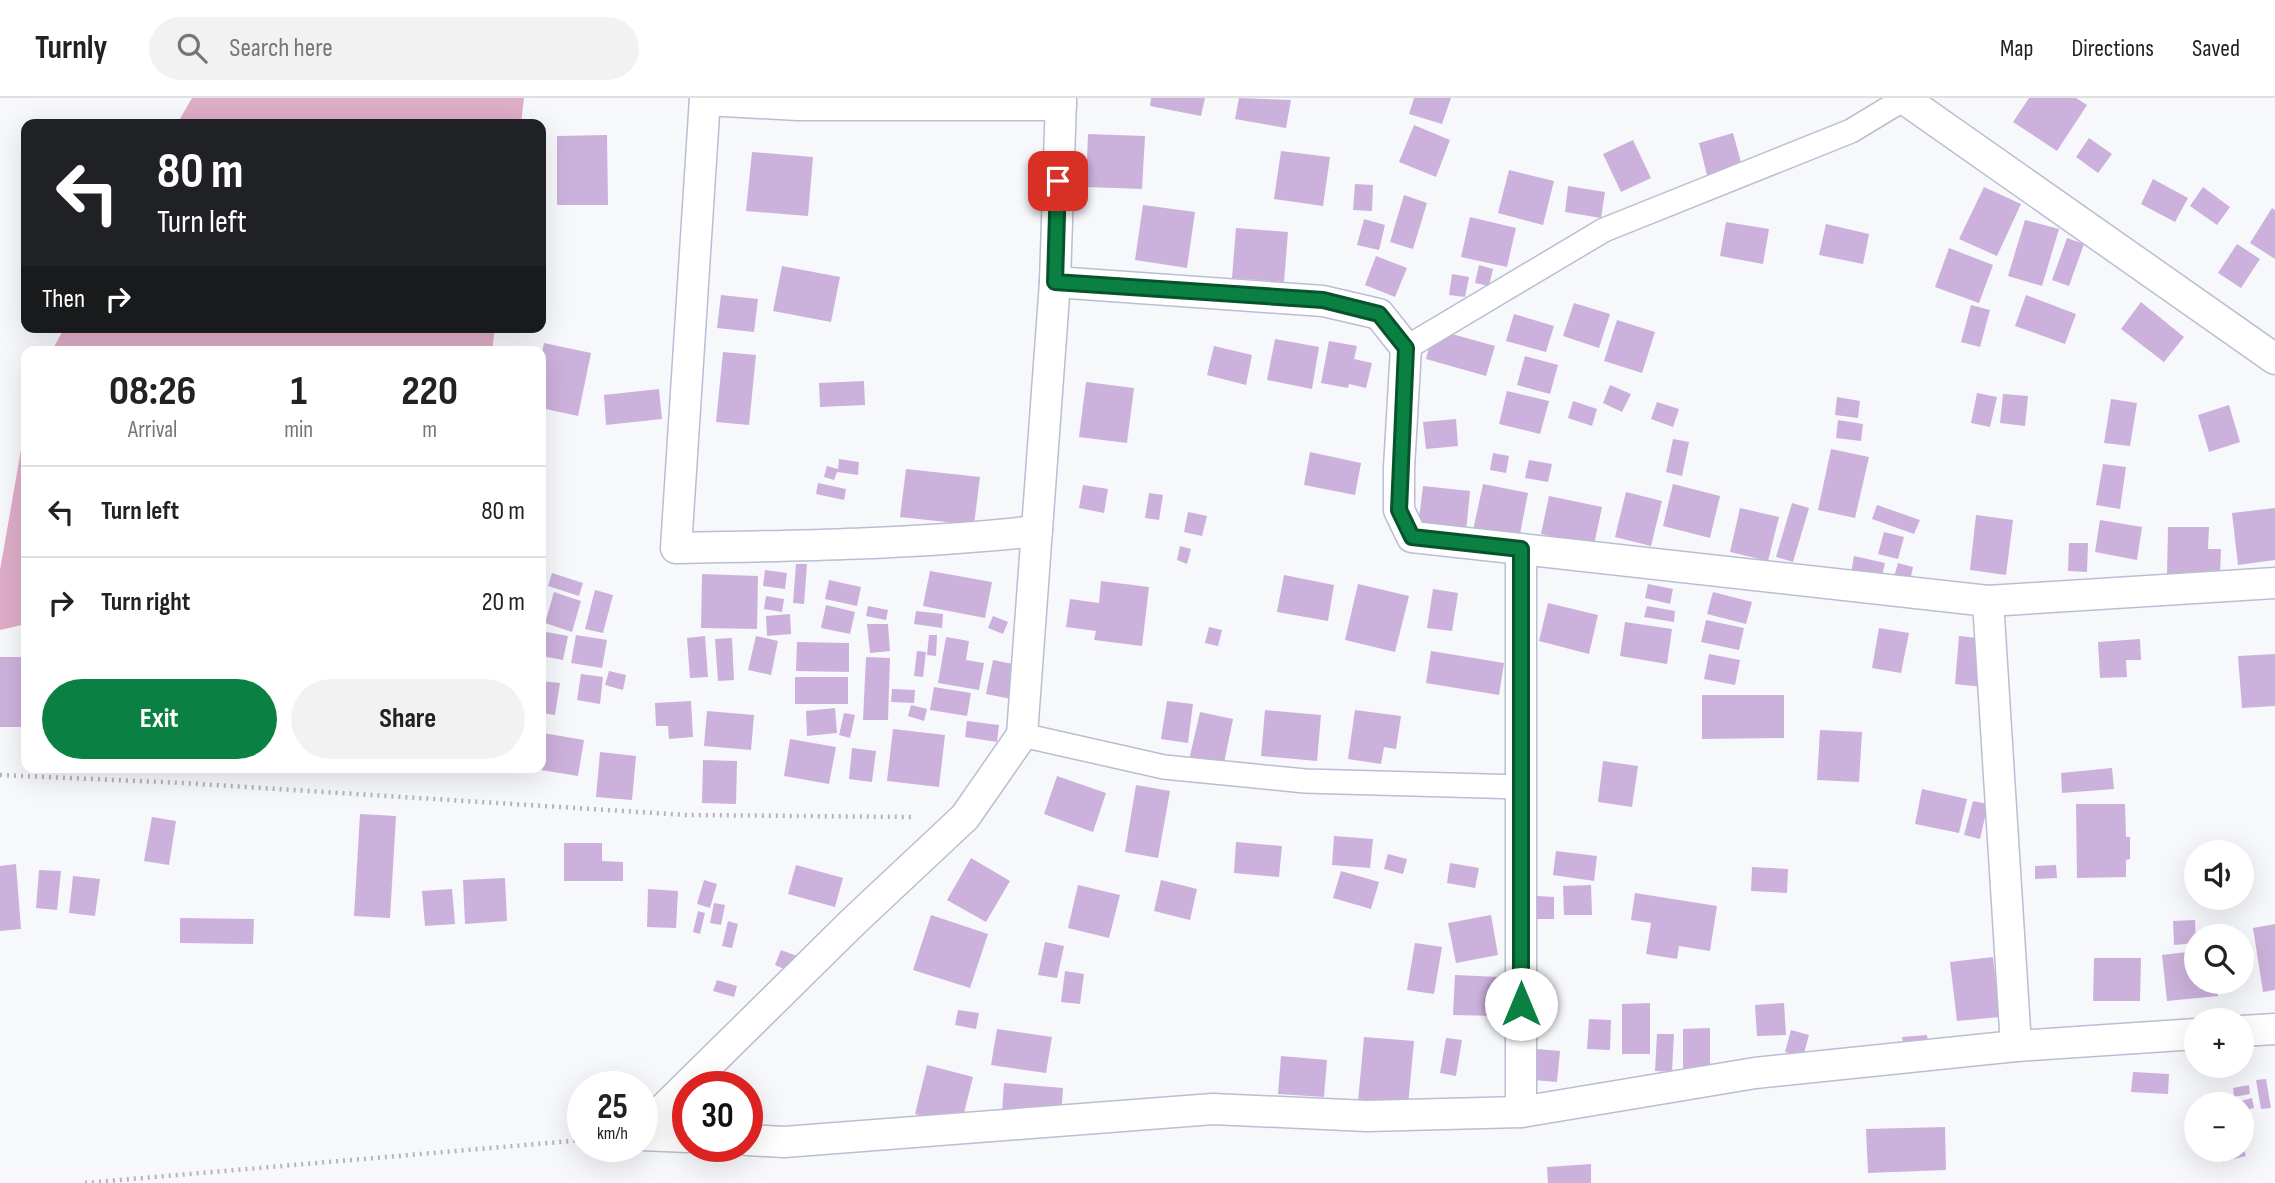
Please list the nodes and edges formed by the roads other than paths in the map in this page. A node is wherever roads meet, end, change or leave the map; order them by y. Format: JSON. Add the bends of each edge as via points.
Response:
{"nodes":[{"id":1,"x":1903,"y":98,"type":"edge"},
{"id":2,"x":705,"y":99,"type":"edge"},
{"id":3,"x":1061,"y":102,"type":"edge"},
{"id":4,"x":1055,"y":282,"type":"junction"},
{"id":5,"x":1406,"y":348,"type":"junction"},
{"id":6,"x":2275,"y":359,"type":"edge"},
{"id":7,"x":1037,"y":531,"type":"junction"},
{"id":8,"x":1521,"y":549,"type":"junction"},
{"id":9,"x":2275,"y":583,"type":"edge"},
{"id":10,"x":1988,"y":601,"type":"junction"},
{"id":11,"x":1022,"y":735,"type":"junction"},
{"id":12,"x":1522,"y":787,"type":"junction"},
{"id":13,"x":2275,"y":1029,"type":"edge"},
{"id":14,"x":2254,"y":1030,"type":"edge"},
{"id":15,"x":2184,"y":1035,"type":"edge"},
{"id":16,"x":2016,"y":1046,"type":"junction"},
{"id":17,"x":1521,"y":1112,"type":"junction"},
{"id":18,"x":658,"y":1117,"type":"edge"},
{"id":19,"x":763,"y":1141,"type":"edge"}],
"edges":[{"from":1,"to":5,"type":"street","via":[[1851,131],[1604,230]]},
{"from":1,"to":6,"type":"street"},
{"from":2,"to":3,"type":"street","via":[[798,104]]},
{"from":2,"to":7,"type":"street","via":[[676,548],[965,539]]},
{"from":3,"to":4,"type":"street"},
{"from":4,"to":5,"type":"street","via":[[1323,300],[1379,314]]},
{"from":4,"to":7,"type":"street"},
{"from":5,"to":8,"type":"street","via":[[1399,510],[1412,537]]},
{"from":7,"to":11,"type":"street"},
{"from":8,"to":10,"type":"street"},
{"from":8,"to":12,"type":"street"},
{"from":9,"to":10,"type":"street"},
{"from":10,"to":16,"type":"street"},
{"from":11,"to":12,"type":"street","via":[[1177,768],[1305,781]]},
{"from":11,"to":18,"type":"street","via":[[965,817]]},
{"from":12,"to":17,"type":"street"},
{"from":13,"to":14,"type":"street"},
{"from":15,"to":16,"type":"street"},
{"from":16,"to":17,"type":"street","via":[[1755,1073]]},
{"from":17,"to":19,"type":"street","via":[[1367,1116],[1213,1110]]}]}
